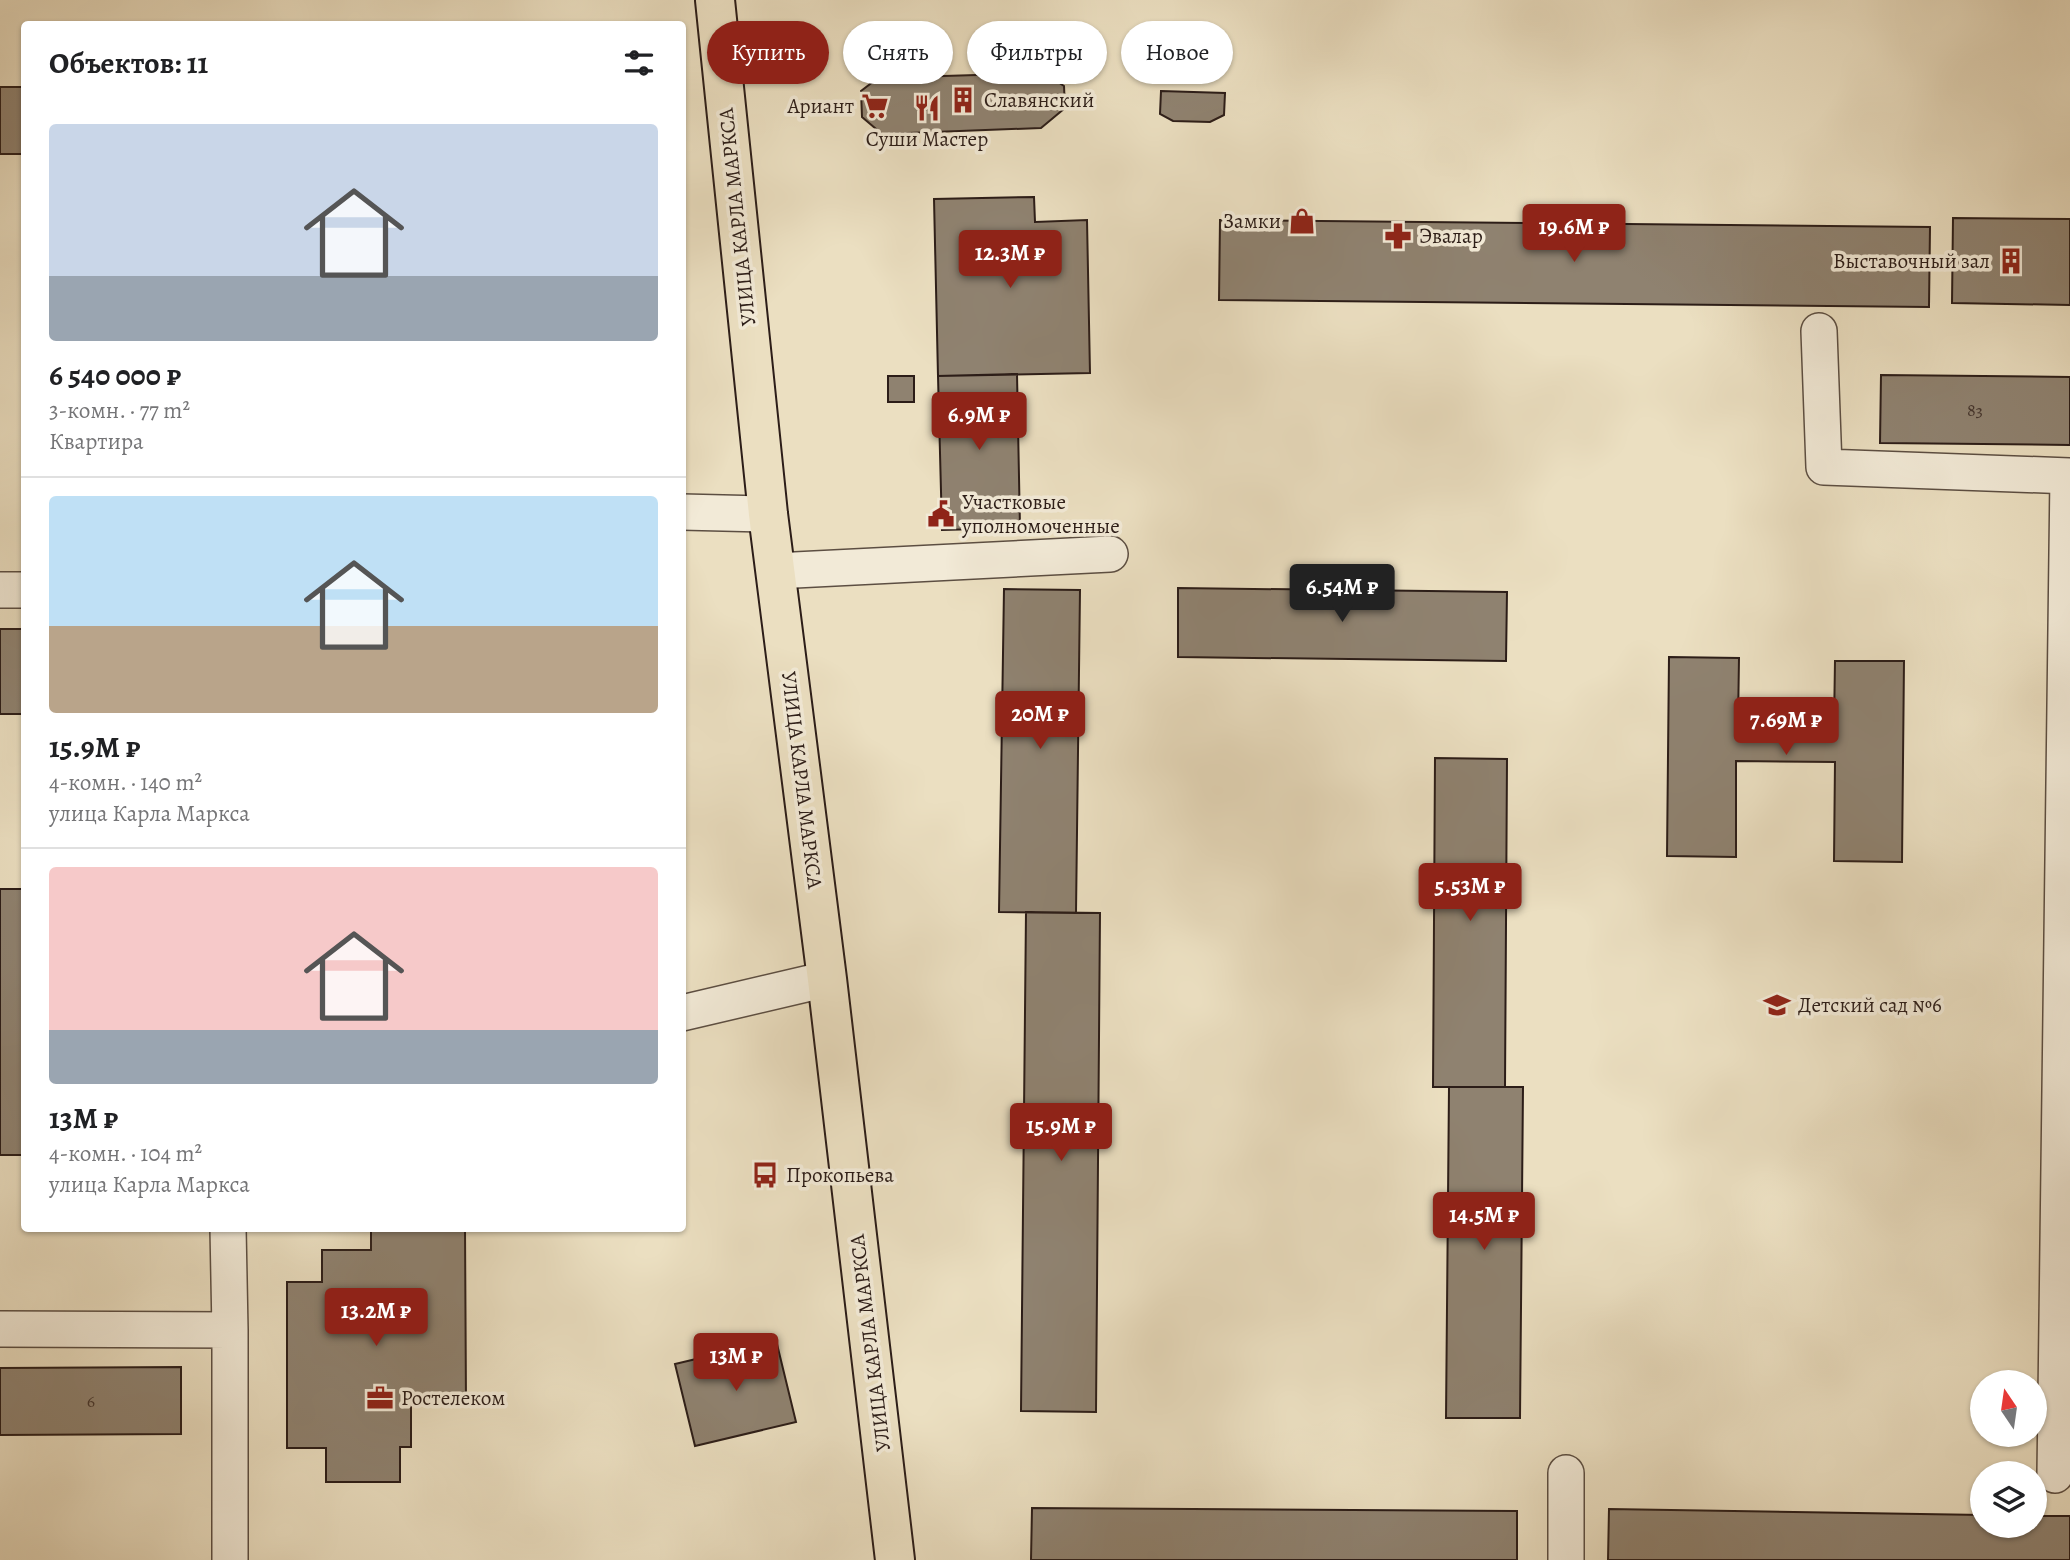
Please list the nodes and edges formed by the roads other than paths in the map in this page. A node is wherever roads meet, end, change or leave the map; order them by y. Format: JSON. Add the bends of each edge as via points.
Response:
{"nodes":[{"id":1,"x":715,"y":0,"type":"edge"},
{"id":2,"x":1819,"y":331,"type":"dead end"},
{"id":3,"x":2069,"y":476,"type":"edge"},
{"id":4,"x":686,"y":512,"type":"edge"},
{"id":5,"x":768,"y":514,"type":"junction"},
{"id":6,"x":1110,"y":554,"type":"dead end"},
{"id":7,"x":775,"y":571,"type":"junction"},
{"id":8,"x":0,"y":590,"type":"edge"},
{"id":9,"x":21,"y":590,"type":"edge"},
{"id":10,"x":827,"y":979,"type":"junction"},
{"id":11,"x":686,"y":1012,"type":"edge"},
{"id":12,"x":228,"y":1232,"type":"edge"},
{"id":13,"x":0,"y":1329,"type":"edge"},
{"id":14,"x":230,"y":1330,"type":"junction"},
{"id":15,"x":1566,"y":1473,"type":"dead end"},
{"id":16,"x":2055,"y":1475,"type":"dead end"},
{"id":17,"x":230,"y":1560,"type":"edge"},
{"id":18,"x":895,"y":1560,"type":"edge"},
{"id":19,"x":1566,"y":1560,"type":"edge"}],
"edges":[{"from":1,"to":5,"type":"main road","name":"УЛИЦА КАРЛА МАРКСА"},
{"from":2,"to":3,"type":"lane","via":[[1824,467]]},
{"from":3,"to":16,"type":"lane"},
{"from":4,"to":5,"type":"lane"},
{"from":5,"to":7,"type":"main road","name":"УЛИЦА КАРЛА МАРКСА"},
{"from":6,"to":7,"type":"lane"},
{"from":7,"to":10,"type":"main road","name":"УЛИЦА КАРЛА МАРКСА"},
{"from":8,"to":9,"type":"lane"},
{"from":10,"to":11,"type":"lane"},
{"from":10,"to":18,"type":"main road","name":"УЛИЦА КАРЛА МАРКСА"},
{"from":12,"to":14,"type":"lane"},
{"from":13,"to":14,"type":"lane"},
{"from":14,"to":17,"type":"lane"},
{"from":15,"to":19,"type":"lane"}]}
